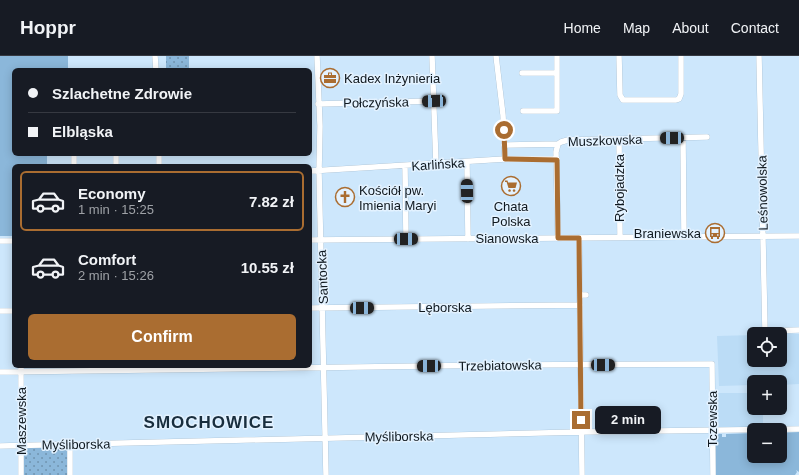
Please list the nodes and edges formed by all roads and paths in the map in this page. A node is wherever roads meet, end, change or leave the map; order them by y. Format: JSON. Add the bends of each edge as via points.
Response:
{"nodes":[{"id":1,"x":155,"y":56,"type":"edge"},
{"id":2,"x":317,"y":56,"type":"edge"},
{"id":3,"x":432,"y":56,"type":"edge"},
{"id":4,"x":496,"y":56,"type":"edge"},
{"id":5,"x":557,"y":56,"type":"edge"},
{"id":6,"x":619,"y":56,"type":"edge"},
{"id":7,"x":681,"y":56,"type":"edge"},
{"id":8,"x":759,"y":56,"type":"edge"},
{"id":9,"x":156,"y":68,"type":"edge"},
{"id":10,"x":522,"y":73,"type":"dead end"},
{"id":11,"x":557,"y":73,"type":"junction"},
{"id":12,"x":434,"y":101,"type":"junction"},
{"id":13,"x":318,"y":104,"type":"junction"},
{"id":14,"x":523,"y":111,"type":"dead end"},
{"id":15,"x":708,"y":137,"type":"dead end"},
{"id":16,"x":619,"y":138,"type":"junction"},
{"id":17,"x":683,"y":138,"type":"junction"},
{"id":18,"x":558,"y":144,"type":"junction"},
{"id":19,"x":504,"y":145,"type":"junction"},
{"id":20,"x":505,"y":159,"type":"junction"},
{"id":21,"x":557,"y":160,"type":"junction"},
{"id":22,"x":467,"y":162,"type":"junction"},
{"id":23,"x":436,"y":164,"type":"junction"},
{"id":24,"x":405,"y":166,"type":"junction"},
{"id":25,"x":312,"y":171,"type":"edge"},
{"id":26,"x":319,"y":171,"type":"junction"},
{"id":27,"x":763,"y":236,"type":"junction"},
{"id":28,"x":799,"y":236,"type":"edge"},
{"id":29,"x":684,"y":237,"type":"junction"},
{"id":30,"x":468,"y":238,"type":"junction"},
{"id":31,"x":558,"y":238,"type":"junction"},
{"id":32,"x":579,"y":238,"type":"junction"},
{"id":33,"x":620,"y":238,"type":"junction"},
{"id":34,"x":406,"y":239,"type":"junction"},
{"id":35,"x":312,"y":240,"type":"edge"},
{"id":36,"x":321,"y":240,"type":"junction"},
{"id":37,"x":0,"y":241,"type":"edge"},
{"id":38,"x":12,"y":241,"type":"edge"},
{"id":39,"x":580,"y":295,"type":"junction"},
{"id":40,"x":586,"y":295,"type":"dead end"},
{"id":41,"x":580,"y":306,"type":"junction"},
{"id":42,"x":312,"y":308,"type":"edge"},
{"id":43,"x":323,"y":308,"type":"junction"},
{"id":44,"x":0,"y":311,"type":"edge"},
{"id":45,"x":12,"y":311,"type":"edge"},
{"id":46,"x":799,"y":330,"type":"edge"},
{"id":47,"x":581,"y":364,"type":"junction"},
{"id":48,"x":712,"y":364,"type":"joint"},
{"id":49,"x":312,"y":367,"type":"edge"},
{"id":50,"x":325,"y":367,"type":"junction"},
{"id":51,"x":173,"y":368,"type":"edge"},
{"id":52,"x":21,"y":369,"type":"edge"},
{"id":53,"x":0,"y":372,"type":"edge"},
{"id":54,"x":799,"y":429,"type":"edge"},
{"id":55,"x":712,"y":430,"type":"junction"},
{"id":56,"x":581,"y":432,"type":"junction"},
{"id":57,"x":326,"y":438,"type":"junction"},
{"id":58,"x":70,"y":444,"type":"junction"},
{"id":59,"x":21,"y":445,"type":"junction"},
{"id":60,"x":0,"y":446,"type":"edge"},
{"id":61,"x":21,"y":475,"type":"edge"},
{"id":62,"x":70,"y":475,"type":"edge"},
{"id":63,"x":326,"y":475,"type":"edge"},
{"id":64,"x":582,"y":475,"type":"edge"},
{"id":65,"x":713,"y":475,"type":"edge"}],
"edges":[{"from":1,"to":9,"type":"street"},
{"from":2,"to":13,"type":"street","name":"Santocka"},
{"from":3,"to":12,"type":"street"},
{"from":4,"to":19,"type":"street"},
{"from":5,"to":11,"type":"street"},
{"from":6,"to":7,"type":"street","via":[[620,95],[623,100],[676,100],[681,94]]},
{"from":8,"to":27,"type":"street","name":"Leśnowolska"},
{"from":10,"to":11,"type":"street"},
{"from":11,"to":14,"type":"street","via":[[557,111]]},
{"from":12,"to":13,"type":"street","name":"Połczyńska"},
{"from":12,"to":23,"type":"street"},
{"from":13,"to":26,"type":"street","name":"Santocka"},
{"from":15,"to":17,"type":"street","name":"Muszkowska"},
{"from":16,"to":17,"type":"street","name":"Muszkowska"},
{"from":16,"to":18,"type":"street","name":"Muszkowska","via":[[568,140]]},
{"from":16,"to":33,"type":"street","name":"Rybojadzka"},
{"from":17,"to":29,"type":"street"},
{"from":18,"to":19,"type":"street","name":"Muszkowska"},
{"from":18,"to":21,"type":"street"},
{"from":19,"to":20,"type":"street"},
{"from":20,"to":21,"type":"street","name":"Karlińska"},
{"from":20,"to":22,"type":"street","name":"Karlińska"},
{"from":21,"to":31,"type":"street"},
{"from":22,"to":23,"type":"street","name":"Karlińska"},
{"from":22,"to":30,"type":"street"},
{"from":23,"to":24,"type":"street","name":"Karlińska"},
{"from":24,"to":26,"type":"street","name":"Karlińska"},
{"from":24,"to":34,"type":"street"},
{"from":25,"to":26,"type":"street","name":"Karlińska"},
{"from":26,"to":36,"type":"street","name":"Santocka"},
{"from":27,"to":28,"type":"street","name":"Sianowska"},
{"from":27,"to":29,"type":"street","name":"Sianowska"},
{"from":27,"to":46,"type":"street","name":"Leśnowolska","via":[[765,331]]},
{"from":29,"to":33,"type":"street","name":"Sianowska"},
{"from":30,"to":31,"type":"street","name":"Sianowska"},
{"from":30,"to":34,"type":"street","name":"Sianowska"},
{"from":31,"to":32,"type":"street","name":"Sianowska"},
{"from":32,"to":33,"type":"street","name":"Sianowska"},
{"from":32,"to":39,"type":"street"},
{"from":34,"to":36,"type":"street","name":"Sianowska"},
{"from":35,"to":36,"type":"street","name":"Sianowska"},
{"from":36,"to":43,"type":"street","name":"Santocka"},
{"from":37,"to":38,"type":"street"},
{"from":39,"to":40,"type":"street"},
{"from":39,"to":41,"type":"street"},
{"from":41,"to":43,"type":"street","name":"Lęborska"},
{"from":41,"to":47,"type":"street"},
{"from":42,"to":43,"type":"street","name":"Lęborska"},
{"from":43,"to":50,"type":"street","name":"Santocka"},
{"from":44,"to":45,"type":"street"},
{"from":47,"to":48,"type":"street","name":"Trzebiatowska"},
{"from":47,"to":50,"type":"street","name":"Trzebiatowska"},
{"from":47,"to":56,"type":"street"},
{"from":48,"to":55,"type":"street","name":"Tczewska"},
{"from":49,"to":50,"type":"street","name":"Trzebiatowska"},
{"from":50,"to":57,"type":"street","name":"Santocka"},
{"from":51,"to":52,"type":"street","name":"Trzebiatowska"},
{"from":52,"to":53,"type":"street","name":"Trzebiatowska"},
{"from":52,"to":59,"type":"street","name":"Maszewska"},
{"from":54,"to":55,"type":"street","name":"Myśliborska"},
{"from":55,"to":56,"type":"street","name":"Myśliborska"},
{"from":55,"to":65,"type":"street","name":"Tczewska"},
{"from":56,"to":57,"type":"street","name":"Myśliborska"},
{"from":56,"to":64,"type":"street"},
{"from":57,"to":58,"type":"street","name":"Myśliborska"},
{"from":57,"to":63,"type":"street","name":"Santocka"},
{"from":58,"to":59,"type":"street","name":"Myśliborska"},
{"from":58,"to":62,"type":"street"},
{"from":59,"to":60,"type":"street","name":"Myśliborska"},
{"from":59,"to":61,"type":"street","name":"Maszewska"}]}
